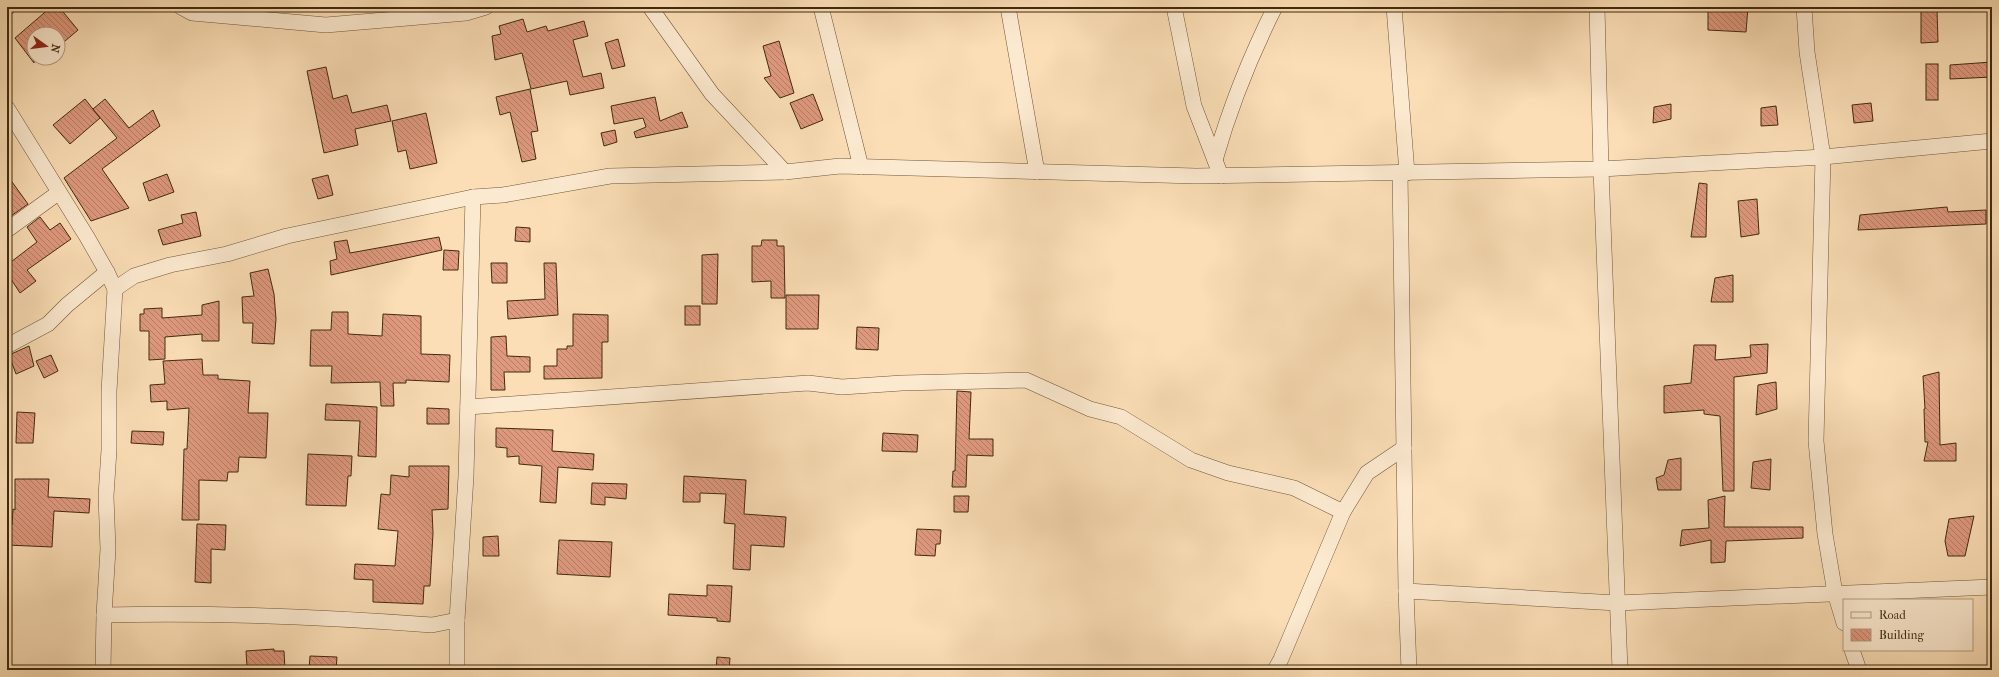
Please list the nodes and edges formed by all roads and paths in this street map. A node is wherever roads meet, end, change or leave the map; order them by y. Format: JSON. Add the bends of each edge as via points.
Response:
{"nodes":[{"id":1,"x":181,"y":7,"type":"edge"},
{"id":2,"x":486,"y":7,"type":"edge"},
{"id":3,"x":650,"y":7,"type":"edge"},
{"id":4,"x":821,"y":7,"type":"edge"},
{"id":5,"x":1008,"y":7,"type":"edge"},
{"id":6,"x":1174,"y":7,"type":"edge"},
{"id":7,"x":1275,"y":7,"type":"edge"},
{"id":8,"x":1394,"y":7,"type":"edge"},
{"id":9,"x":1597,"y":7,"type":"edge"},
{"id":10,"x":1804,"y":7,"type":"edge"},
{"id":11,"x":7,"y":108,"type":"edge"},
{"id":12,"x":1992,"y":141,"type":"edge"},
{"id":13,"x":1823,"y":157,"type":"junction"},
{"id":14,"x":1215,"y":160,"type":"junction"},
{"id":15,"x":861,"y":167,"type":"junction"},
{"id":16,"x":1601,"y":169,"type":"junction"},
{"id":17,"x":785,"y":172,"type":"junction"},
{"id":18,"x":1038,"y":172,"type":"junction"},
{"id":19,"x":1403,"y":172,"type":"junction"},
{"id":20,"x":1221,"y":176,"type":"junction"},
{"id":21,"x":58,"y":193,"type":"junction"},
{"id":22,"x":473,"y":197,"type":"junction"},
{"id":23,"x":7,"y":230,"type":"edge"},
{"id":24,"x":107,"y":272,"type":"junction"},
{"id":25,"x":115,"y":289,"type":"junction"},
{"id":26,"x":7,"y":346,"type":"edge"},
{"id":27,"x":468,"y":407,"type":"junction"},
{"id":28,"x":1404,"y":448,"type":"junction"},
{"id":29,"x":1343,"y":512,"type":"junction"},
{"id":30,"x":1992,"y":587,"type":"edge"},
{"id":31,"x":1406,"y":591,"type":"junction"},
{"id":32,"x":1836,"y":593,"type":"junction"},
{"id":33,"x":1617,"y":603,"type":"junction"},
{"id":34,"x":104,"y":615,"type":"junction"},
{"id":35,"x":457,"y":620,"type":"junction"},
{"id":36,"x":1843,"y":620,"type":"edge"},
{"id":37,"x":1852,"y":651,"type":"edge"},
{"id":38,"x":103,"y":670,"type":"edge"},
{"id":39,"x":457,"y":670,"type":"edge"},
{"id":40,"x":1275,"y":670,"type":"edge"},
{"id":41,"x":1409,"y":670,"type":"edge"},
{"id":42,"x":1620,"y":670,"type":"edge"},
{"id":43,"x":1859,"y":670,"type":"edge"}],
"edges":[{"from":1,"to":2,"type":"street","via":[[192,13],[326,25],[466,13]]},
{"from":3,"to":17,"type":"street","via":[[712,94]]},
{"from":4,"to":15,"type":"street"},
{"from":5,"to":18,"type":"street"},
{"from":6,"to":14,"type":"street","via":[[1194,106]]},
{"from":7,"to":14,"type":"street","via":[[1235,94]]},
{"from":8,"to":19,"type":"street"},
{"from":9,"to":16,"type":"street"},
{"from":10,"to":13,"type":"street","via":[[1807,52]]},
{"from":11,"to":21,"type":"street"},
{"from":12,"to":13,"type":"street"},
{"from":13,"to":16,"type":"street"},
{"from":13,"to":32,"type":"street","via":[[1816,441],[1825,534]]},
{"from":14,"to":20,"type":"street"},
{"from":15,"to":17,"type":"street","via":[[840,166]]},
{"from":15,"to":18,"type":"street"},
{"from":16,"to":19,"type":"street"},
{"from":16,"to":33,"type":"street"},
{"from":17,"to":22,"type":"street","via":[[610,176],[503,195]]},
{"from":18,"to":20,"type":"street"},
{"from":19,"to":20,"type":"street"},
{"from":19,"to":28,"type":"street"},
{"from":21,"to":23,"type":"street"},
{"from":21,"to":24,"type":"street"},
{"from":22,"to":25,"type":"street","via":[[287,236],[227,254],[170,265],[134,276]]},
{"from":22,"to":27,"type":"street"},
{"from":24,"to":25,"type":"street"},
{"from":24,"to":26,"type":"street","via":[[48,324]]},
{"from":25,"to":34,"type":"street","via":[[109,391],[106,496],[108,549]]},
{"from":27,"to":29,"type":"street","via":[[808,383],[842,387],[1026,380],[1090,409],[1121,417],[1191,460],[1228,473],[1294,488]]},
{"from":27,"to":35,"type":"street"},
{"from":28,"to":29,"type":"street","via":[[1367,473]]},
{"from":28,"to":31,"type":"street"},
{"from":29,"to":40,"type":"street"},
{"from":30,"to":32,"type":"street"},
{"from":31,"to":33,"type":"street"},
{"from":31,"to":41,"type":"street"},
{"from":32,"to":33,"type":"street"},
{"from":32,"to":36,"type":"street"},
{"from":33,"to":42,"type":"street"},
{"from":34,"to":35,"type":"street","via":[[179,613],[432,625]]},
{"from":34,"to":38,"type":"street"},
{"from":35,"to":39,"type":"street"},
{"from":37,"to":43,"type":"street"}]}
